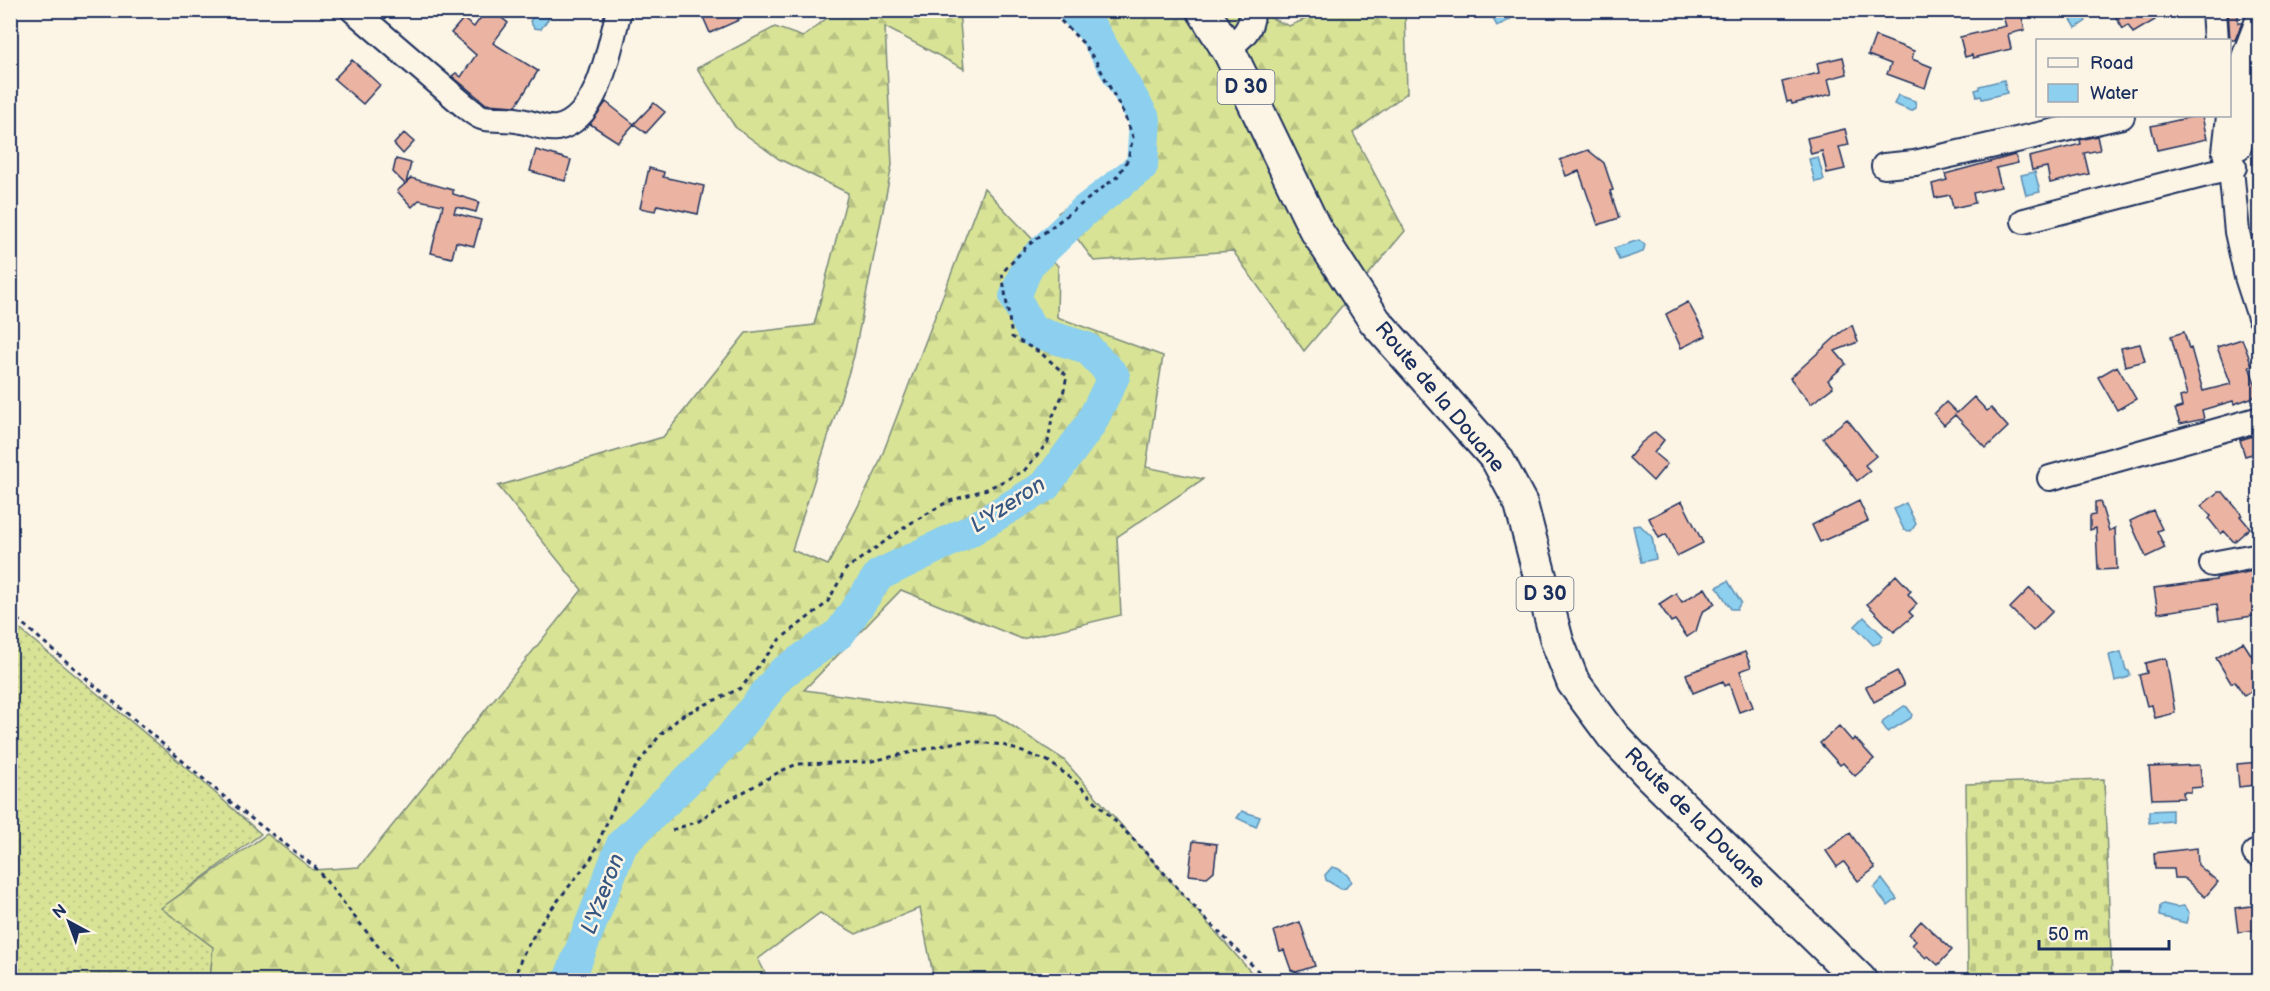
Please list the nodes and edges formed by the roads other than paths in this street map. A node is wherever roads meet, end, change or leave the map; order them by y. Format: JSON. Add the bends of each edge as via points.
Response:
{"nodes":[{"id":1,"x":353,"y":10,"type":"edge"},
{"id":2,"x":619,"y":10,"type":"edge"},
{"id":3,"x":1203,"y":10,"type":"edge"},
{"id":4,"x":1252,"y":10,"type":"edge"},
{"id":5,"x":2214,"y":10,"type":"edge"},
{"id":6,"x":2259,"y":15,"type":"edge"},
{"id":7,"x":2216,"y":39,"type":"edge"},
{"id":8,"x":1227,"y":48,"type":"junction"},
{"id":9,"x":2259,"y":55,"type":"edge"},
{"id":10,"x":2236,"y":93,"type":"edge"},
{"id":11,"x":2118,"y":117,"type":"edge"},
{"id":12,"x":2229,"y":117,"type":"edge"},
{"id":13,"x":1884,"y":166,"type":"dead end"},
{"id":14,"x":2232,"y":171,"type":"junction"},
{"id":15,"x":2024,"y":221,"type":"dead end"},
{"id":16,"x":2253,"y":275,"type":"edge"},
{"id":17,"x":2259,"y":317,"type":"edge"},
{"id":18,"x":2259,"y":418,"type":"edge"},
{"id":19,"x":2050,"y":478,"type":"dead end"},
{"id":20,"x":2259,"y":555,"type":"edge"},
{"id":21,"x":2212,"y":564,"type":"dead end"},
{"id":22,"x":1860,"y":981,"type":"edge"}],
"edges":[{"from":1,"to":2,"type":"street","via":[[482,118],[506,118],[555,129],[584,113],[592,100]]},
{"from":3,"to":8,"type":"main road","name":"Route de la Douane","number":"D 30"},
{"from":4,"to":8,"type":"street","via":[[1247,32]]},
{"from":5,"to":7,"type":"street"},
{"from":6,"to":10,"type":"street"},
{"from":8,"to":22,"type":"main road","name":"Route de la Douane","number":"D 30","via":[[1314,227],[1375,321],[1497,459],[1521,504],[1557,641],[1573,682],[1613,735],[1651,776]]},
{"from":9,"to":10,"type":"street"},
{"from":10,"to":14,"type":"street"},
{"from":11,"to":13,"type":"street","via":[[1915,163]]},
{"from":12,"to":14,"type":"street","via":[[2225,152]]},
{"from":14,"to":15,"type":"street"},
{"from":14,"to":16,"type":"street","via":[[2237,232]]},
{"from":16,"to":17,"type":"street"},
{"from":18,"to":19,"type":"street"},
{"from":20,"to":21,"type":"street"}]}
